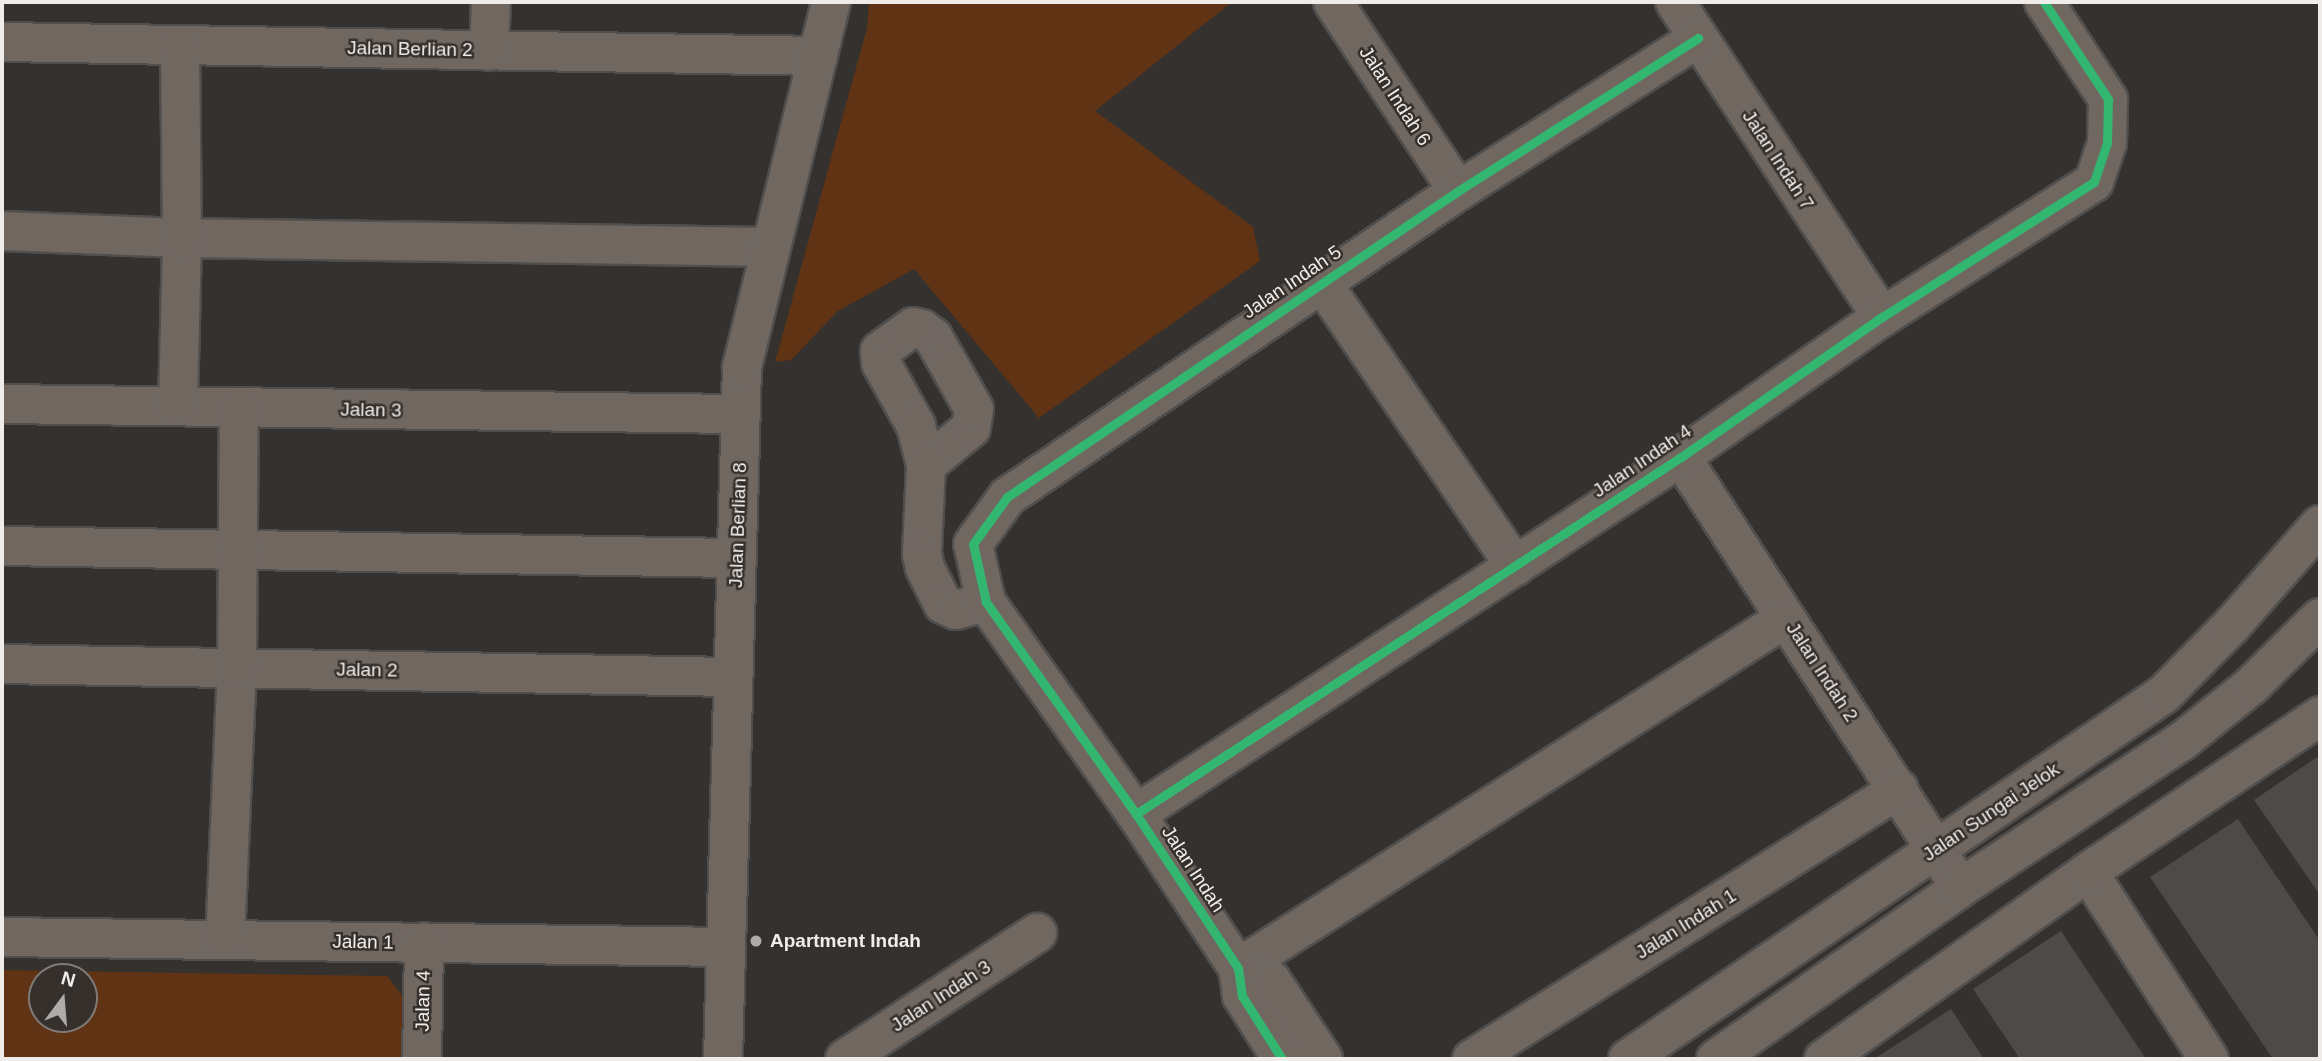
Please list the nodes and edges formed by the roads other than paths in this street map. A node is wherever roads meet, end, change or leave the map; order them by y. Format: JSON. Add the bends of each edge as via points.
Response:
{"nodes":[{"id":1,"x":491,"y":2,"type":"edge"},
{"id":2,"x":831,"y":2,"type":"edge"},
{"id":3,"x":1333,"y":2,"type":"edge"},
{"id":4,"x":1675,"y":2,"type":"edge"},
{"id":5,"x":2044,"y":2,"type":"edge"},
{"id":6,"x":1698,"y":38,"type":"junction"},
{"id":7,"x":2,"y":42,"type":"edge"},
{"id":8,"x":180,"y":45,"type":"junction"},
{"id":9,"x":489,"y":51,"type":"junction"},
{"id":10,"x":818,"y":56,"type":"junction"},
{"id":11,"x":1458,"y":191,"type":"junction"},
{"id":12,"x":2,"y":231,"type":"edge"},
{"id":13,"x":182,"y":238,"type":"junction"},
{"id":14,"x":770,"y":247,"type":"junction"},
{"id":15,"x":1322,"y":283,"type":"junction"},
{"id":16,"x":1882,"y":317,"type":"junction"},
{"id":17,"x":2,"y":404,"type":"edge"},
{"id":18,"x":178,"y":405,"type":"junction"},
{"id":19,"x":239,"y":409,"type":"junction"},
{"id":20,"x":741,"y":414,"type":"junction"},
{"id":21,"x":1681,"y":457,"type":"junction"},
{"id":22,"x":926,"y":464,"type":"dead end"},
{"id":23,"x":2320,"y":525,"type":"edge"},
{"id":24,"x":2,"y":546,"type":"edge"},
{"id":25,"x":237,"y":550,"type":"junction"},
{"id":26,"x":737,"y":558,"type":"junction"},
{"id":27,"x":1515,"y":566,"type":"junction"},
{"id":28,"x":986,"y":602,"type":"junction"},
{"id":29,"x":1786,"y":618,"type":"junction"},
{"id":30,"x":2320,"y":618,"type":"edge"},
{"id":31,"x":2,"y":664,"type":"edge"},
{"id":32,"x":237,"y":668,"type":"junction"},
{"id":33,"x":733,"y":677,"type":"junction"},
{"id":34,"x":2320,"y":716,"type":"edge"},
{"id":35,"x":1899,"y":789,"type":"junction"},
{"id":36,"x":1136,"y":814,"type":"junction"},
{"id":37,"x":1937,"y":850,"type":"junction"},
{"id":38,"x":2088,"y":872,"type":"junction"},
{"id":39,"x":1960,"y":888,"type":"junction"},
{"id":40,"x":1037,"y":933,"type":"dead end"},
{"id":41,"x":2,"y":937,"type":"edge"},
{"id":42,"x":225,"y":940,"type":"junction"},
{"id":43,"x":424,"y":943,"type":"junction"},
{"id":44,"x":725,"y":947,"type":"junction"},
{"id":45,"x":1238,"y":968,"type":"junction"},
{"id":46,"x":1824,"y":1058,"type":"edge"},
{"id":47,"x":422,"y":1059,"type":"edge"},
{"id":48,"x":723,"y":1059,"type":"edge"},
{"id":49,"x":845,"y":1059,"type":"edge"},
{"id":50,"x":1282,"y":1059,"type":"edge"},
{"id":51,"x":1323,"y":1059,"type":"edge"},
{"id":52,"x":1472,"y":1059,"type":"edge"},
{"id":53,"x":1628,"y":1059,"type":"edge"},
{"id":54,"x":1716,"y":1059,"type":"edge"},
{"id":55,"x":2209,"y":1059,"type":"edge"}],
"edges":[{"from":1,"to":9,"type":"street"},
{"from":2,"to":10,"type":"street","name":"Jalan Berlian 8"},
{"from":3,"to":11,"type":"street","name":"Jalan Indah 6"},
{"from":4,"to":6,"type":"street","name":"Jalan Indah 7"},
{"from":5,"to":16,"type":"street","name":"Jalan Indah 4","via":[[2108,99],[2107,143],[2094,182]]},
{"from":6,"to":11,"type":"street","name":"Jalan Indah 5"},
{"from":6,"to":16,"type":"street","name":"Jalan Indah 7"},
{"from":7,"to":8,"type":"street","name":"Jalan Berlian 2"},
{"from":8,"to":9,"type":"street","name":"Jalan Berlian 2"},
{"from":8,"to":13,"type":"street"},
{"from":9,"to":10,"type":"street","name":"Jalan Berlian 2"},
{"from":10,"to":14,"type":"street","name":"Jalan Berlian 8"},
{"from":11,"to":15,"type":"street","name":"Jalan Indah 5"},
{"from":12,"to":13,"type":"street"},
{"from":13,"to":14,"type":"street"},
{"from":13,"to":18,"type":"street"},
{"from":14,"to":20,"type":"street","name":"Jalan Berlian 8","via":[[742,367]]},
{"from":15,"to":27,"type":"street"},
{"from":15,"to":28,"type":"street","name":"Jalan Indah 5","via":[[1007,497],[973,544]]},
{"from":16,"to":21,"type":"street","name":"Jalan Indah 4"},
{"from":17,"to":18,"type":"street","name":"Jalan 3"},
{"from":18,"to":19,"type":"street","name":"Jalan 3"},
{"from":19,"to":20,"type":"street","name":"Jalan 3"},
{"from":19,"to":25,"type":"street"},
{"from":20,"to":26,"type":"street","name":"Jalan Berlian 8"},
{"from":21,"to":27,"type":"street","name":"Jalan Indah 4"},
{"from":21,"to":29,"type":"street","name":"Jalan Indah 2"},
{"from":22,"to":28,"type":"street","via":[[925,568],[943,604],[956,610]]},
{"from":23,"to":37,"type":"street","name":"Jalan Sungai Jelok","via":[[2164,694]]},
{"from":24,"to":25,"type":"street"},
{"from":25,"to":26,"type":"street"},
{"from":25,"to":32,"type":"street"},
{"from":26,"to":33,"type":"street","name":"Jalan Berlian 8"},
{"from":27,"to":36,"type":"street","name":"Jalan Indah 4"},
{"from":28,"to":36,"type":"street","name":"Jalan Indah"},
{"from":29,"to":35,"type":"street","name":"Jalan Indah 2"},
{"from":29,"to":45,"type":"street"},
{"from":30,"to":39,"type":"street","via":[[2251,686],[2181,742]]},
{"from":31,"to":32,"type":"street","name":"Jalan 2"},
{"from":32,"to":33,"type":"street","name":"Jalan 2"},
{"from":32,"to":42,"type":"street"},
{"from":33,"to":44,"type":"street","name":"Jalan Berlian 8"},
{"from":34,"to":38,"type":"street"},
{"from":35,"to":37,"type":"street","name":"Jalan Indah 2"},
{"from":35,"to":52,"type":"street","name":"Jalan Indah 1"},
{"from":36,"to":45,"type":"street","name":"Jalan Indah"},
{"from":37,"to":39,"type":"street","name":"Jalan Indah 2"},
{"from":37,"to":53,"type":"street","name":"Jalan Sungai Jelok"},
{"from":38,"to":46,"type":"street"},
{"from":38,"to":55,"type":"street"},
{"from":39,"to":54,"type":"street"},
{"from":40,"to":49,"type":"street","name":"Jalan Indah 3"},
{"from":41,"to":42,"type":"street","name":"Jalan 1"},
{"from":42,"to":43,"type":"street","name":"Jalan 1"},
{"from":43,"to":44,"type":"street","name":"Jalan 1"},
{"from":43,"to":47,"type":"street","name":"Jalan 4"},
{"from":44,"to":48,"type":"street","name":"Jalan Berlian 8"},
{"from":45,"to":50,"type":"street","name":"Jalan Indah","via":[[1242,996]]},
{"from":45,"to":51,"type":"street","via":[[1270,980]]}]}
